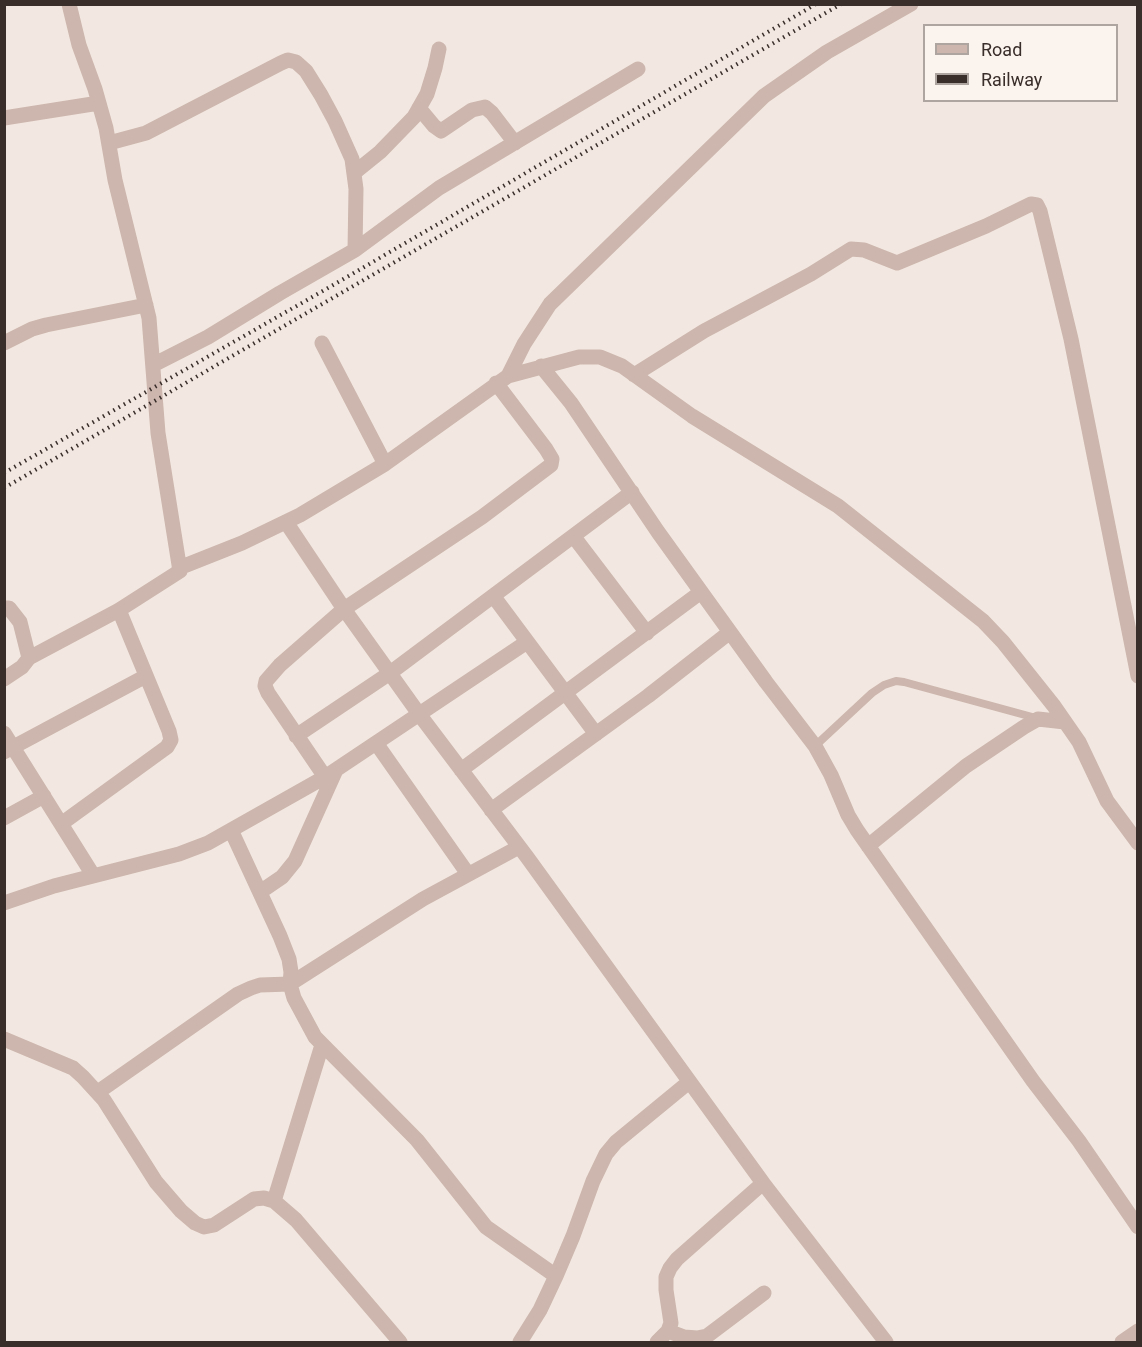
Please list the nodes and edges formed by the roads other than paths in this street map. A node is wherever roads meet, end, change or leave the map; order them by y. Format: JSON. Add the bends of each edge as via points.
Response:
{"nodes":[{"id":1,"x":69,"y":4,"type":"edge"},
{"id":2,"x":911,"y":4,"type":"edge"},
{"id":3,"x":439,"y":49,"type":"dead end"},
{"id":4,"x":638,"y":69,"type":"dead end"},
{"id":5,"x":99,"y":103,"type":"junction"},
{"id":6,"x":419,"y":108,"type":"junction"},
{"id":7,"x":4,"y":118,"type":"edge"},
{"id":8,"x":109,"y":143,"type":"junction"},
{"id":9,"x":515,"y":143,"type":"junction"},
{"id":10,"x":354,"y":173,"type":"junction"},
{"id":11,"x":355,"y":250,"type":"junction"},
{"id":12,"x":146,"y":305,"type":"junction"},
{"id":13,"x":4,"y":343,"type":"edge"},
{"id":14,"x":322,"y":343,"type":"dead end"},
{"id":15,"x":153,"y":365,"type":"junction"},
{"id":16,"x":542,"y":366,"type":"junction"},
{"id":17,"x":634,"y":375,"type":"junction"},
{"id":18,"x":502,"y":380,"type":"junction"},
{"id":19,"x":385,"y":464,"type":"junction"},
{"id":20,"x":632,"y":492,"type":"junction"},
{"id":21,"x":286,"y":522,"type":"junction"},
{"id":22,"x":574,"y":537,"type":"junction"},
{"id":23,"x":179,"y":568,"type":"junction"},
{"id":24,"x":701,"y":592,"type":"junction"},
{"id":25,"x":494,"y":597,"type":"junction"},
{"id":26,"x":4,"y":608,"type":"edge"},
{"id":27,"x":344,"y":609,"type":"junction"},
{"id":28,"x":119,"y":610,"type":"junction"},
{"id":29,"x":730,"y":632,"type":"junction"},
{"id":30,"x":647,"y":633,"type":"junction"},
{"id":31,"x":527,"y":642,"type":"junction"},
{"id":32,"x":29,"y":658,"type":"junction"},
{"id":33,"x":390,"y":673,"type":"junction"},
{"id":34,"x":146,"y":676,"type":"junction"},
{"id":35,"x":1137,"y":676,"type":"edge"},
{"id":36,"x":4,"y":679,"type":"edge"},
{"id":37,"x":565,"y":694,"type":"junction"},
{"id":38,"x":419,"y":714,"type":"junction"},
{"id":39,"x":1038,"y":719,"type":"junction"},
{"id":40,"x":1065,"y":722,"type":"junction"},
{"id":41,"x":4,"y":734,"type":"edge"},
{"id":42,"x":596,"y":734,"type":"junction"},
{"id":43,"x":296,"y":736,"type":"junction"},
{"id":44,"x":376,"y":743,"type":"junction"},
{"id":45,"x":815,"y":746,"type":"junction"},
{"id":46,"x":9,"y":750,"type":"edge"},
{"id":47,"x":461,"y":770,"type":"junction"},
{"id":48,"x":330,"y":773,"type":"junction"},
{"id":49,"x":44,"y":796,"type":"junction"},
{"id":50,"x":491,"y":810,"type":"junction"},
{"id":51,"x":4,"y":818,"type":"edge"},
{"id":52,"x":61,"y":824,"type":"junction"},
{"id":53,"x":231,"y":830,"type":"junction"},
{"id":54,"x":1137,"y":843,"type":"edge"},
{"id":55,"x":868,"y":846,"type":"junction"},
{"id":56,"x":519,"y":848,"type":"junction"},
{"id":57,"x":468,"y":874,"type":"junction"},
{"id":58,"x":93,"y":875,"type":"junction"},
{"id":59,"x":260,"y":892,"type":"junction"},
{"id":60,"x":4,"y":903,"type":"edge"},
{"id":61,"x":290,"y":984,"type":"junction"},
{"id":62,"x":4,"y":1039,"type":"edge"},
{"id":63,"x":322,"y":1045,"type":"junction"},
{"id":64,"x":689,"y":1083,"type":"junction"},
{"id":65,"x":98,"y":1092,"type":"junction"},
{"id":66,"x":763,"y":1183,"type":"junction"},
{"id":67,"x":274,"y":1201,"type":"junction"},
{"id":68,"x":1137,"y":1227,"type":"edge"},
{"id":69,"x":556,"y":1276,"type":"junction"},
{"id":70,"x":764,"y":1293,"type":"dead end"},
{"id":71,"x":1137,"y":1331,"type":"edge"},
{"id":72,"x":663,"y":1337,"type":"edge"},
{"id":73,"x":400,"y":1342,"type":"edge"},
{"id":74,"x":520,"y":1342,"type":"edge"},
{"id":75,"x":886,"y":1342,"type":"edge"},
{"id":76,"x":1122,"y":1342,"type":"edge"}],
"edges":[{"from":1,"to":5,"type":"street"},
{"from":2,"to":18,"type":"street","via":[[827,52],[764,96],[550,304]]},
{"from":3,"to":6,"type":"street"},
{"from":4,"to":9,"type":"street"},
{"from":5,"to":7,"type":"street"},
{"from":5,"to":8,"type":"street"},
{"from":6,"to":9,"type":"street","via":[[441,131],[472,110],[485,107]]},
{"from":6,"to":10,"type":"street","via":[[394,138]]},
{"from":8,"to":10,"type":"street","via":[[146,133],[291,61],[303,68],[317,88],[344,140]]},
{"from":8,"to":12,"type":"street"},
{"from":9,"to":11,"type":"street","via":[[420,201]]},
{"from":10,"to":11,"type":"street"},
{"from":11,"to":15,"type":"street"},
{"from":12,"to":13,"type":"street","via":[[46,325]]},
{"from":12,"to":15,"type":"street"},
{"from":14,"to":19,"type":"street"},
{"from":15,"to":23,"type":"street","via":[[158,433]]},
{"from":16,"to":17,"type":"street","via":[[579,357],[600,357]]},
{"from":16,"to":18,"type":"street"},
{"from":16,"to":20,"type":"street"},
{"from":17,"to":35,"type":"street","via":[[851,249],[900,263],[1037,205],[1071,339]]},
{"from":17,"to":40,"type":"street","via":[[692,416],[838,506],[923,573],[992,630]]},
{"from":18,"to":19,"type":"street"},
{"from":18,"to":27,"type":"street","via":[[552,459],[551,465],[482,517]]},
{"from":19,"to":21,"type":"street"},
{"from":20,"to":22,"type":"street"},
{"from":20,"to":24,"type":"street"},
{"from":21,"to":23,"type":"street"},
{"from":21,"to":27,"type":"street"},
{"from":22,"to":25,"type":"street"},
{"from":22,"to":30,"type":"street"},
{"from":23,"to":28,"type":"street","via":[[177,574]]},
{"from":24,"to":29,"type":"street"},
{"from":24,"to":30,"type":"street"},
{"from":25,"to":31,"type":"street"},
{"from":25,"to":33,"type":"street"},
{"from":26,"to":32,"type":"street","via":[[20,622]]},
{"from":27,"to":33,"type":"street"},
{"from":27,"to":43,"type":"street","via":[[266,681],[268,693]]},
{"from":28,"to":32,"type":"street"},
{"from":28,"to":34,"type":"street"},
{"from":29,"to":42,"type":"street"},
{"from":29,"to":45,"type":"street"},
{"from":30,"to":37,"type":"street"},
{"from":31,"to":37,"type":"street"},
{"from":31,"to":38,"type":"street"},
{"from":32,"to":36,"type":"street"},
{"from":33,"to":38,"type":"street"},
{"from":33,"to":43,"type":"street"},
{"from":34,"to":46,"type":"street"},
{"from":34,"to":52,"type":"street","via":[[171,741]]},
{"from":37,"to":42,"type":"street"},
{"from":37,"to":47,"type":"street"},
{"from":38,"to":44,"type":"street"},
{"from":38,"to":47,"type":"street"},
{"from":39,"to":40,"type":"street"},
{"from":39,"to":45,"type":"lane","via":[[896,681],[872,693]]},
{"from":39,"to":55,"type":"street","via":[[966,766]]},
{"from":40,"to":54,"type":"street","via":[[1107,801]]},
{"from":41,"to":46,"type":"street"},
{"from":42,"to":50,"type":"street"},
{"from":43,"to":48,"type":"street"},
{"from":44,"to":48,"type":"street"},
{"from":44,"to":57,"type":"street"},
{"from":45,"to":55,"type":"street","via":[[848,815]]},
{"from":46,"to":49,"type":"street"},
{"from":47,"to":50,"type":"street"},
{"from":48,"to":53,"type":"street"},
{"from":48,"to":59,"type":"street","via":[[295,861],[282,877]]},
{"from":49,"to":51,"type":"street"},
{"from":49,"to":52,"type":"street"},
{"from":50,"to":56,"type":"street"},
{"from":52,"to":58,"type":"street"},
{"from":53,"to":58,"type":"street","via":[[179,854]]},
{"from":53,"to":59,"type":"street"},
{"from":55,"to":68,"type":"street"},
{"from":56,"to":57,"type":"street"},
{"from":56,"to":64,"type":"street"},
{"from":57,"to":61,"type":"street"},
{"from":58,"to":60,"type":"street"},
{"from":59,"to":61,"type":"street","via":[[289,959]]},
{"from":61,"to":63,"type":"street","via":[[306,1023]]},
{"from":61,"to":65,"type":"street","via":[[260,985],[238,994]]},
{"from":62,"to":65,"type":"street","via":[[73,1068]]},
{"from":63,"to":67,"type":"street"},
{"from":63,"to":69,"type":"street","via":[[417,1140],[486,1227]]},
{"from":64,"to":66,"type":"street"},
{"from":64,"to":69,"type":"street","via":[[606,1154]]},
{"from":65,"to":67,"type":"street","via":[[156,1182],[195,1223],[204,1227],[214,1225],[254,1199]]},
{"from":66,"to":72,"type":"street","via":[[670,1268],[666,1277],[671,1323]]},
{"from":66,"to":75,"type":"street"},
{"from":67,"to":73,"type":"street","via":[[296,1220]]},
{"from":69,"to":74,"type":"street"},
{"from":70,"to":72,"type":"street","via":[[707,1336]]},
{"from":71,"to":76,"type":"street"}]}
